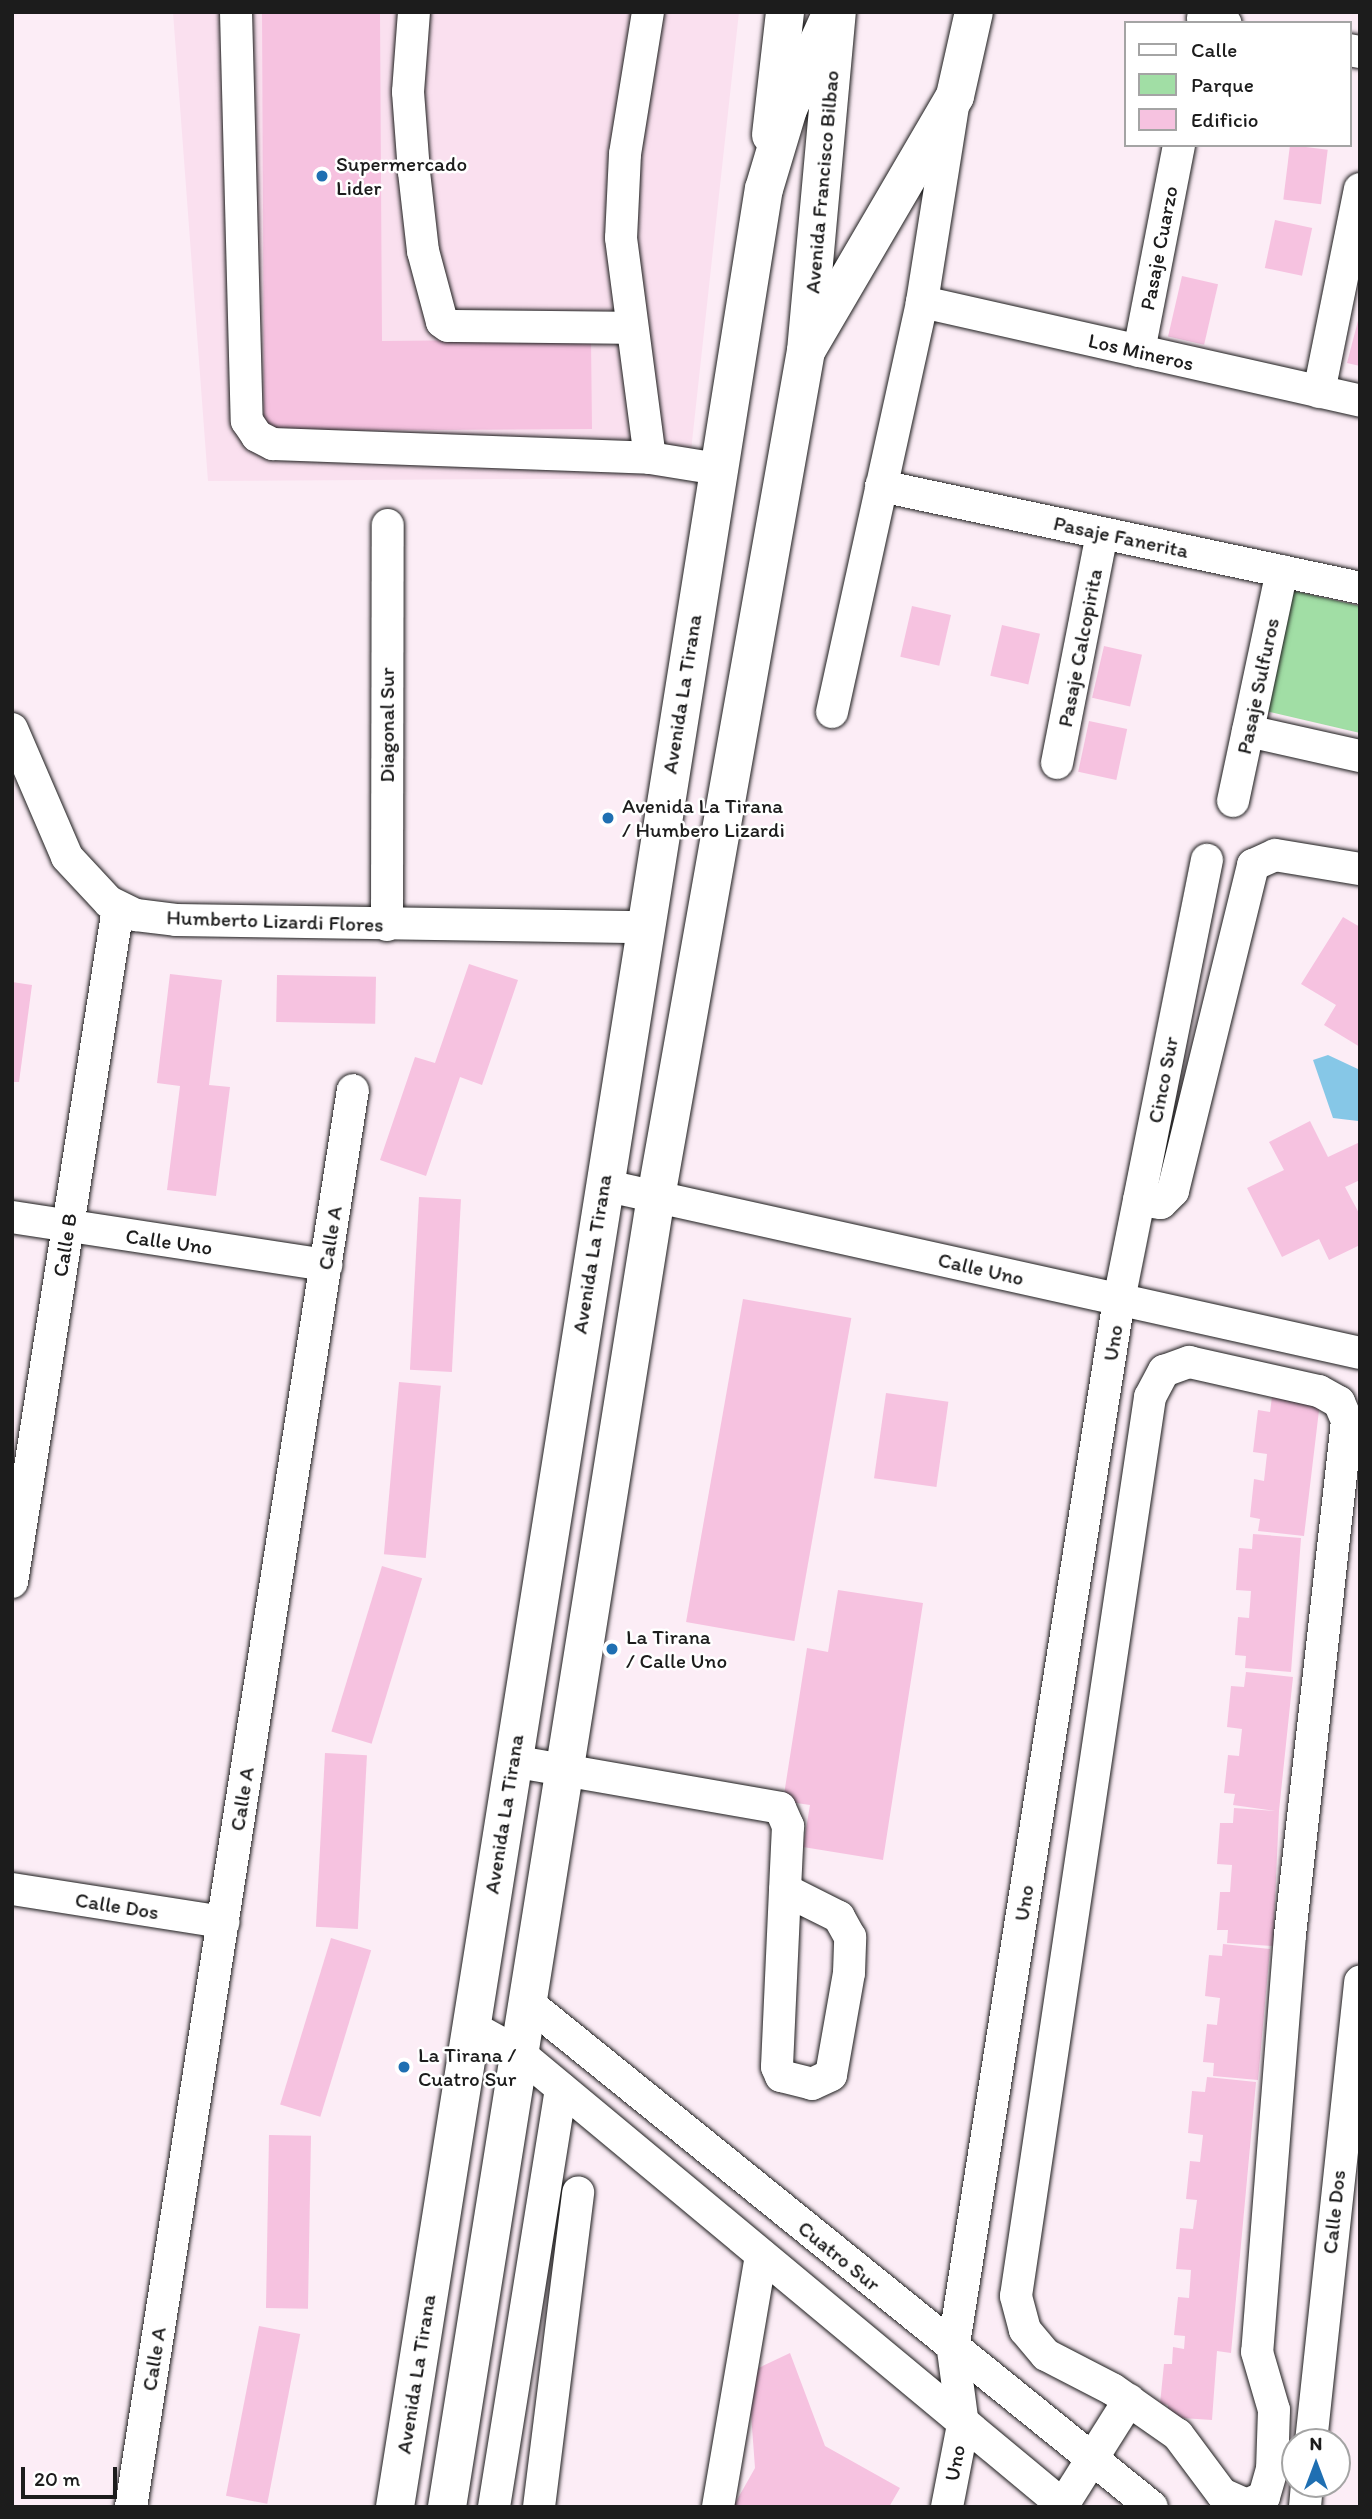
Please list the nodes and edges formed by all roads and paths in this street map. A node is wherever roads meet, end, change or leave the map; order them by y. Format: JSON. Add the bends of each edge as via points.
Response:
{"nodes":[{"id":1,"x":236,"y":12,"type":"edge"},
{"id":2,"x":414,"y":12,"type":"edge"},
{"id":3,"x":648,"y":12,"type":"edge"},
{"id":4,"x":785,"y":12,"type":"edge"},
{"id":5,"x":832,"y":12,"type":"edge"},
{"id":6,"x":837,"y":12,"type":"edge"},
{"id":7,"x":974,"y":12,"type":"edge"},
{"id":8,"x":955,"y":96,"type":"junction"},
{"id":9,"x":1179,"y":147,"type":"edge"},
{"id":10,"x":764,"y":188,"type":"junction"},
{"id":11,"x":1358,"y":207,"type":"edge"},
{"id":12,"x":922,"y":302,"type":"junction"},
{"id":13,"x":630,"y":328,"type":"junction"},
{"id":14,"x":806,"y":351,"type":"junction"},
{"id":15,"x":1139,"y":351,"type":"junction"},
{"id":16,"x":1319,"y":392,"type":"junction"},
{"id":17,"x":1360,"y":401,"type":"edge"},
{"id":18,"x":650,"y":458,"type":"junction"},
{"id":19,"x":718,"y":469,"type":"junction"},
{"id":20,"x":881,"y":486,"type":"junction"},
{"id":21,"x":388,"y":525,"type":"dead end"},
{"id":22,"x":1102,"y":533,"type":"junction"},
{"id":23,"x":1282,"y":571,"type":"junction"},
{"id":24,"x":1360,"y":588,"type":"edge"},
{"id":25,"x":832,"y":712,"type":"dead end"},
{"id":26,"x":12,"y":729,"type":"edge"},
{"id":27,"x":1248,"y":731,"type":"junction"},
{"id":28,"x":1360,"y":756,"type":"edge"},
{"id":29,"x":1057,"y":763,"type":"dead end"},
{"id":30,"x":1233,"y":801,"type":"dead end"},
{"id":31,"x":1207,"y":860,"type":"dead end"},
{"id":32,"x":1360,"y":869,"type":"edge"},
{"id":33,"x":118,"y":908,"type":"junction"},
{"id":34,"x":387,"y":925,"type":"junction"},
{"id":35,"x":645,"y":927,"type":"junction"},
{"id":36,"x":353,"y":1090,"type":"dead end"},
{"id":37,"x":603,"y":1185,"type":"junction"},
{"id":38,"x":656,"y":1197,"type":"junction"},
{"id":39,"x":1139,"y":1200,"type":"junction"},
{"id":40,"x":12,"y":1217,"type":"edge"},
{"id":41,"x":68,"y":1227,"type":"junction"},
{"id":42,"x":326,"y":1265,"type":"junction"},
{"id":43,"x":1119,"y":1300,"type":"junction"},
{"id":44,"x":1360,"y":1353,"type":"edge"},
{"id":45,"x":12,"y":1582,"type":"edge"},
{"id":46,"x":512,"y":1761,"type":"junction"},
{"id":47,"x":565,"y":1771,"type":"junction"},
{"id":48,"x":12,"y":1889,"type":"edge"},
{"id":49,"x":785,"y":1890,"type":"junction"},
{"id":50,"x":223,"y":1922,"type":"junction"},
{"id":51,"x":1360,"y":1982,"type":"edge"},
{"id":52,"x":528,"y":2003,"type":"junction"},
{"id":53,"x":470,"y":2026,"type":"junction"},
{"id":54,"x":519,"y":2053,"type":"junction"},
{"id":55,"x":1353,"y":2084,"type":"edge"},
{"id":56,"x":561,"y":2088,"type":"junction"},
{"id":57,"x":578,"y":2192,"type":"dead end"},
{"id":58,"x":761,"y":2255,"type":"junction"},
{"id":59,"x":953,"y":2350,"type":"junction"},
{"id":60,"x":1129,"y":2400,"type":"junction"},
{"id":61,"x":962,"y":2425,"type":"junction"},
{"id":62,"x":1313,"y":2428,"type":"edge"},
{"id":63,"x":1092,"y":2459,"type":"junction"},
{"id":64,"x":495,"y":2503,"type":"edge"},
{"id":65,"x":538,"y":2505,"type":"edge"},
{"id":66,"x":1064,"y":2506,"type":"edge"},
{"id":67,"x":131,"y":2507,"type":"edge"},
{"id":68,"x":395,"y":2507,"type":"edge"},
{"id":69,"x":447,"y":2507,"type":"edge"},
{"id":70,"x":718,"y":2507,"type":"edge"},
{"id":71,"x":947,"y":2507,"type":"edge"},
{"id":72,"x":1152,"y":2507,"type":"edge"}],
"edges":[{"from":1,"to":18,"type":"street","via":[[247,421],[257,436],[272,444]]},
{"from":2,"to":13,"type":"street","via":[[408,92],[414,172],[423,251],[442,322],[448,326]]},
{"from":3,"to":13,"type":"street","via":[[624,179],[621,238]]},
{"from":4,"to":10,"type":"main road"},
{"from":5,"to":10,"type":"main road","name":"Avenida La Tirana","via":[[788,109]]},
{"from":6,"to":14,"type":"main road","name":"Avenida Francisco Bilbao"},
{"from":7,"to":8,"type":"main road"},
{"from":8,"to":12,"type":"street"},
{"from":8,"to":14,"type":"main road"},
{"from":9,"to":15,"type":"street","name":"Pasaje Cuarzo"},
{"from":10,"to":19,"type":"main road","name":"Avenida La Tirana"},
{"from":11,"to":16,"type":"street"},
{"from":12,"to":15,"type":"street","name":"Los Mineros"},
{"from":12,"to":20,"type":"street"},
{"from":13,"to":18,"type":"street"},
{"from":14,"to":38,"type":"main road"},
{"from":15,"to":16,"type":"street","name":"Los Mineros"},
{"from":16,"to":17,"type":"street","name":"Los Mineros"},
{"from":18,"to":19,"type":"street"},
{"from":19,"to":35,"type":"main road","name":"Avenida La Tirana"},
{"from":20,"to":22,"type":"street","name":"Pasaje Fanerita"},
{"from":20,"to":25,"type":"street"},
{"from":21,"to":34,"type":"street","name":"Diagonal Sur"},
{"from":22,"to":23,"type":"street","name":"Pasaje Fanerita"},
{"from":22,"to":29,"type":"street","name":"Pasaje Calcopirita"},
{"from":23,"to":24,"type":"street","name":"Pasaje Fanerita"},
{"from":23,"to":27,"type":"street","name":"Pasaje Sulfuros"},
{"from":26,"to":33,"type":"street","via":[[67,857]]},
{"from":27,"to":28,"type":"street"},
{"from":27,"to":30,"type":"street","name":"Pasaje Sulfuros"},
{"from":31,"to":39,"type":"street","name":"Cinco Sur"},
{"from":32,"to":39,"type":"street","via":[[1275,855],[1252,865],[1173,1191],[1161,1203]]},
{"from":33,"to":34,"type":"street","name":"Humberto Lizardi Flores","via":[[176,920]]},
{"from":33,"to":41,"type":"street","name":"Calle B"},
{"from":34,"to":35,"type":"street","name":"Humberto Lizardi Flores"},
{"from":35,"to":37,"type":"main road","name":"Avenida La Tirana"},
{"from":36,"to":42,"type":"street","name":"Calle A"},
{"from":37,"to":38,"type":"street","name":"Calle Uno"},
{"from":37,"to":46,"type":"main road","name":"Avenida La Tirana"},
{"from":38,"to":43,"type":"street","name":"Calle Uno"},
{"from":38,"to":47,"type":"main road"},
{"from":39,"to":43,"type":"street","name":"Cinco Sur"},
{"from":40,"to":41,"type":"street","name":"Calle Uno"},
{"from":41,"to":42,"type":"street","name":"Calle Uno"},
{"from":41,"to":45,"type":"street","name":"Calle B"},
{"from":42,"to":50,"type":"street","name":"Calle A"},
{"from":43,"to":44,"type":"street","name":"Calle Uno"},
{"from":43,"to":59,"type":"street","name":"Uno"},
{"from":46,"to":47,"type":"street"},
{"from":46,"to":53,"type":"main road","name":"Avenida La Tirana"},
{"from":47,"to":49,"type":"street","via":[[774,1805],[788,1826]]},
{"from":47,"to":52,"type":"main road"},
{"from":48,"to":50,"type":"street","name":"Calle Dos"},
{"from":49,"to":49,"type":"street","via":[[838,1917],[850,1937],[849,1973],[831,2075],[812,2084],[781,2076],[777,2067]]},
{"from":50,"to":67,"type":"street","name":"Calle A"},
{"from":51,"to":55,"type":"street","name":"Calle Dos"},
{"from":52,"to":54,"type":"main road"},
{"from":52,"to":59,"type":"street","name":"Cuatro Sur"},
{"from":53,"to":54,"type":"street"},
{"from":53,"to":68,"type":"main road","name":"Avenida La Tirana"},
{"from":54,"to":56,"type":"street"},
{"from":54,"to":69,"type":"main road"},
{"from":55,"to":62,"type":"street","name":"Calle Dos"},
{"from":56,"to":58,"type":"street"},
{"from":56,"to":64,"type":"street"},
{"from":57,"to":65,"type":"street"},
{"from":58,"to":61,"type":"street"},
{"from":58,"to":70,"type":"street"},
{"from":59,"to":61,"type":"street","name":"Uno"},
{"from":59,"to":63,"type":"street","name":"Cuatro Sur"},
{"from":60,"to":60,"type":"street","via":[[1178,2435],[1230,2500],[1247,2505],[1265,2497],[1275,2422],[1259,2373],[1258,2338],[1292,1922],[1347,1421],[1339,1402],[1319,1391],[1189,1362],[1164,1371],[1150,1397],[1016,2296],[1025,2330],[1040,2349]]},
{"from":60,"to":63,"type":"street"},
{"from":61,"to":66,"type":"street"},
{"from":61,"to":71,"type":"street","name":"Uno"},
{"from":63,"to":66,"type":"street"},
{"from":63,"to":72,"type":"street","name":"Cuatro Sur"},
{"from":64,"to":65,"type":"street"}]}
